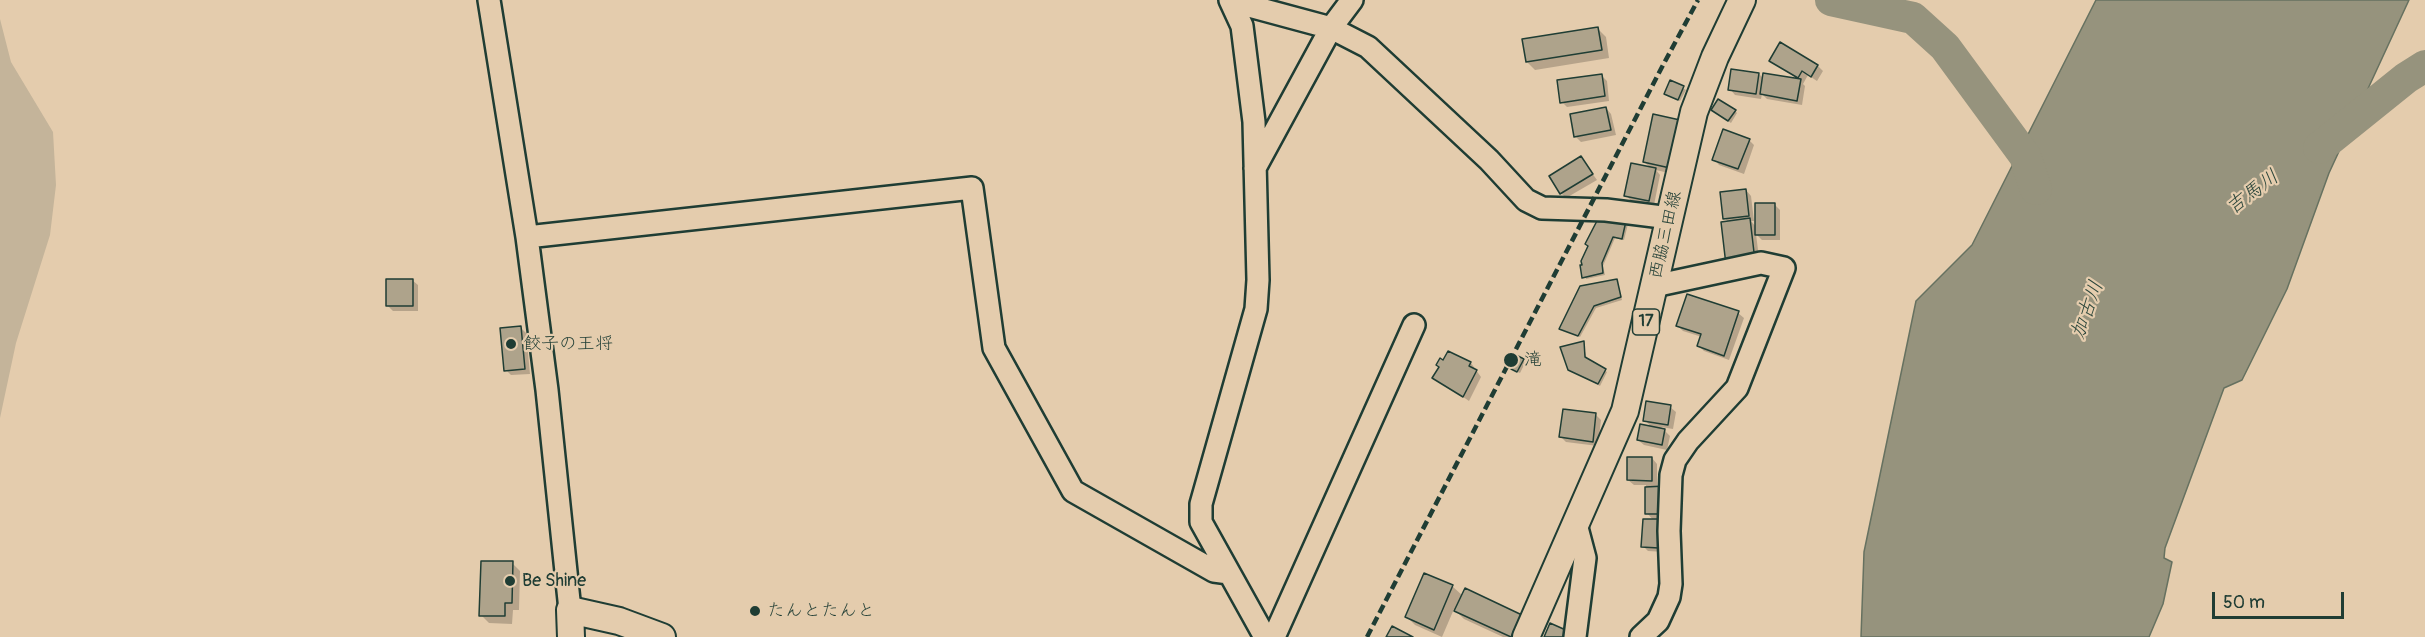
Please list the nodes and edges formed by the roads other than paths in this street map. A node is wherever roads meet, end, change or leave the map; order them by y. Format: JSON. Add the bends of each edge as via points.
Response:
{"nodes":[{"id":1,"x":489,"y":0,"type":"edge"},
{"id":2,"x":1352,"y":0,"type":"edge"},
{"id":3,"x":1742,"y":0,"type":"edge"},
{"id":4,"x":1231,"y":1,"type":"edge"},
{"id":5,"x":1331,"y":27,"type":"junction"},
{"id":6,"x":1255,"y":168,"type":"junction"},
{"id":7,"x":1670,"y":218,"type":"junction"},
{"id":8,"x":527,"y":237,"type":"junction"},
{"id":9,"x":1654,"y":286,"type":"junction"},
{"id":10,"x":1414,"y":325,"type":"dead end"},
{"id":11,"x":1576,"y":524,"type":"junction"},
{"id":12,"x":1229,"y":573,"type":"junction"},
{"id":13,"x":570,"y":610,"type":"junction"},
{"id":14,"x":571,"y":637,"type":"edge"},
{"id":15,"x":662,"y":637,"type":"edge"},
{"id":16,"x":1265,"y":637,"type":"edge"},
{"id":17,"x":1274,"y":637,"type":"edge"},
{"id":18,"x":1526,"y":637,"type":"edge"},
{"id":19,"x":1575,"y":637,"type":"edge"},
{"id":20,"x":1641,"y":637,"type":"edge"}],
"edges":[{"from":1,"to":8,"type":"street"},
{"from":2,"to":5,"type":"street"},
{"from":3,"to":7,"type":"main road","name":"西脇三田線","number":"17","via":[[1694,112]]},
{"from":4,"to":5,"type":"street"},
{"from":4,"to":6,"type":"street","via":[[1242,26],[1254,122]]},
{"from":5,"to":6,"type":"street"},
{"from":5,"to":7,"type":"street","via":[[1368,48],[1489,160],[1526,200],[1542,208]]},
{"from":6,"to":12,"type":"street","via":[[1256,309],[1201,504],[1201,522]]},
{"from":7,"to":9,"type":"main road","name":"西脇三田線","number":"17"},
{"from":8,"to":12,"type":"street","via":[[972,188],[994,348],[1073,491],[1214,571]]},
{"from":8,"to":13,"type":"street"},
{"from":9,"to":11,"type":"main road","name":"西脇三田線","number":"17","via":[[1625,411]]},
{"from":9,"to":20,"type":"street","via":[[1761,263],[1784,268],[1737,388],[1675,460],[1671,475],[1669,597],[1658,621]]},
{"from":10,"to":17,"type":"street"},
{"from":11,"to":18,"type":"main road","name":"西脇三田線","number":"17"},
{"from":11,"to":19,"type":"street","via":[[1585,558]]},
{"from":12,"to":16,"type":"street"},
{"from":13,"to":14,"type":"main road"},
{"from":13,"to":15,"type":"main road","via":[[619,621]]}]}
